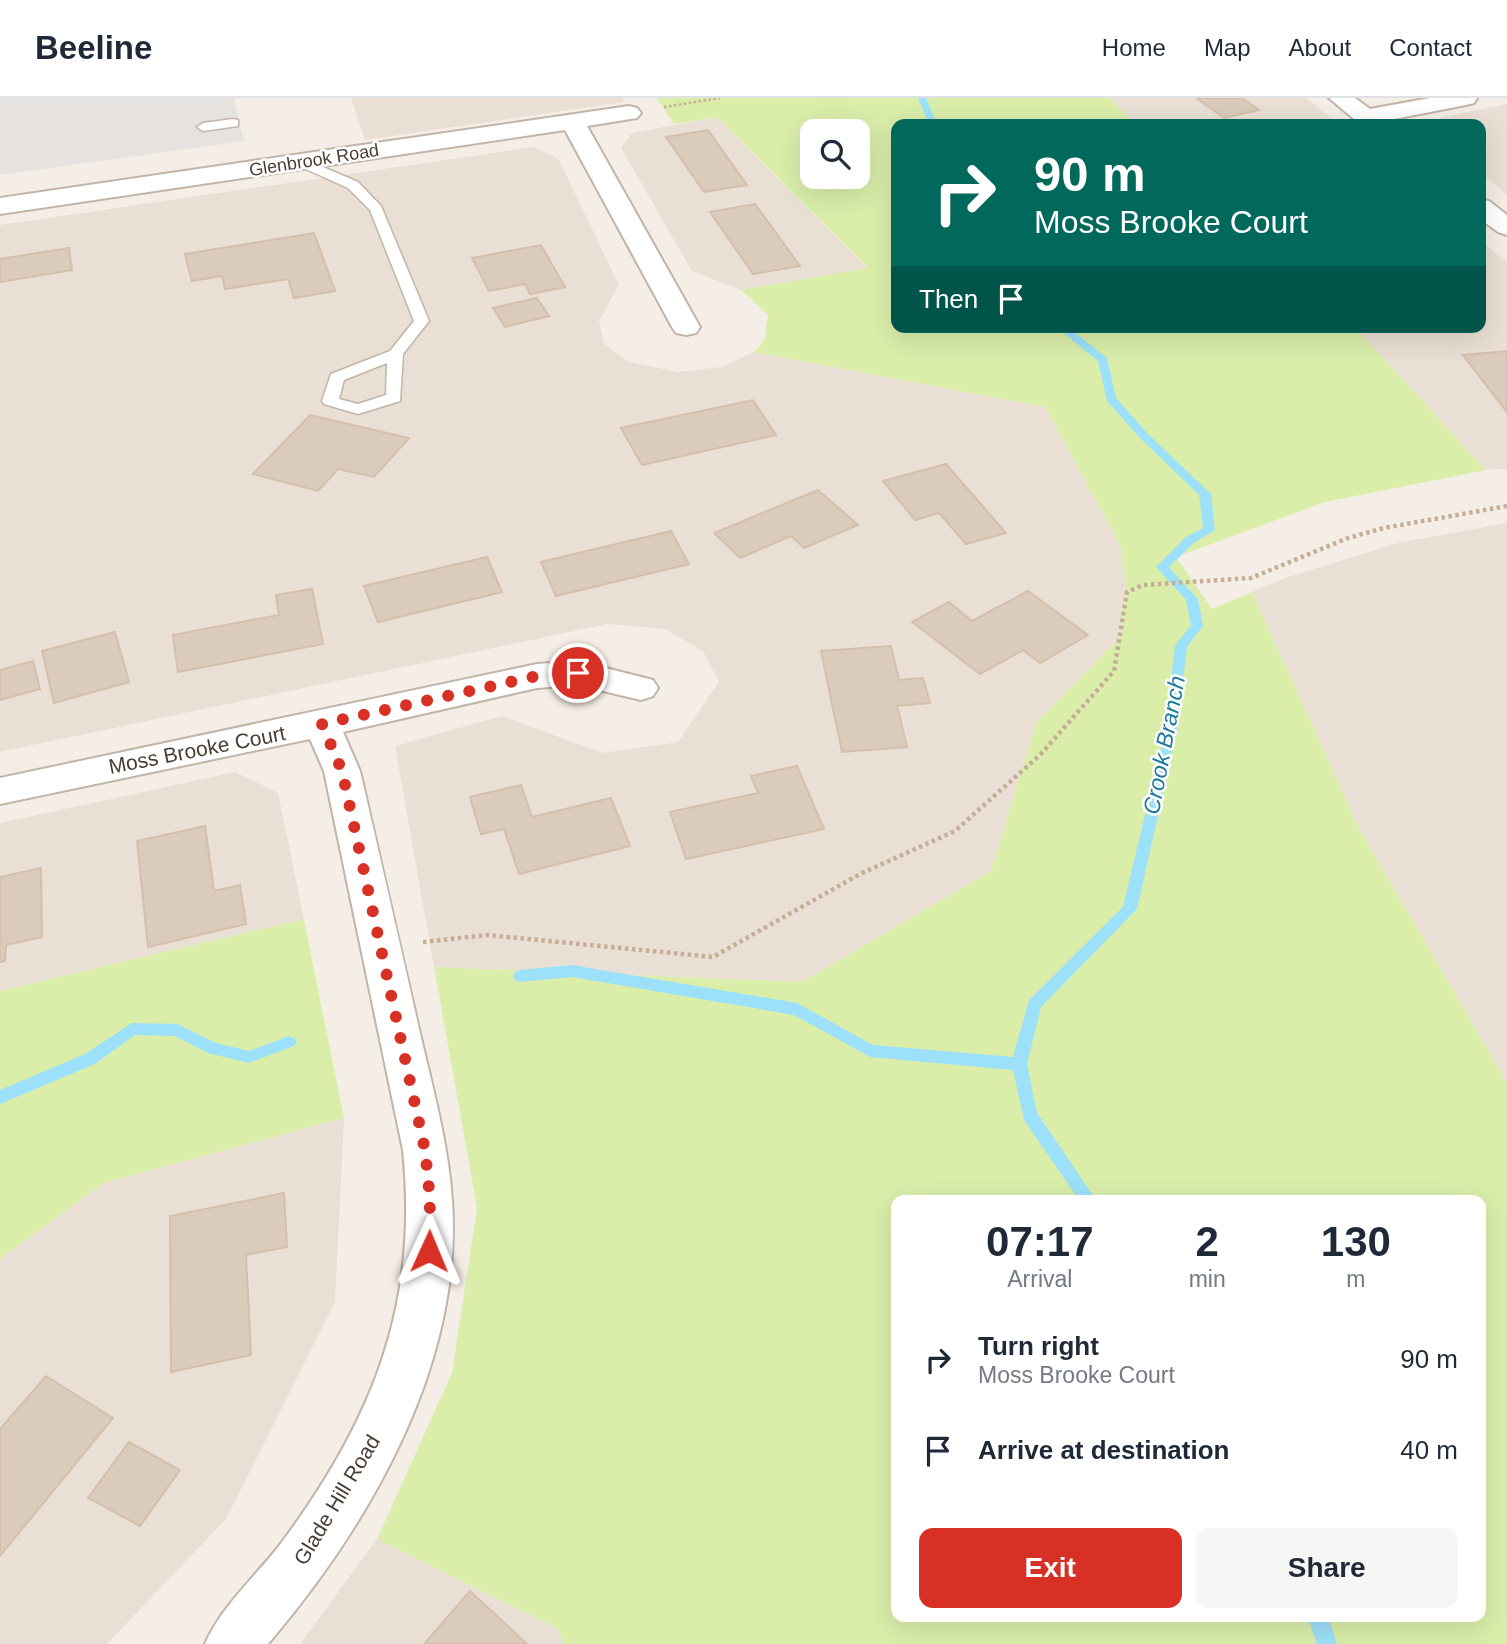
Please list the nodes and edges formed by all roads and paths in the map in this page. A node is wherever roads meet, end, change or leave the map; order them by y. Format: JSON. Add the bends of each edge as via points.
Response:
{"nodes":[{"id":1,"x":720,"y":98,"type":"edge"},
{"id":2,"x":1340,"y":98,"type":"edge"},
{"id":3,"x":1466,"y":98,"type":"edge"},
{"id":4,"x":629,"y":113,"type":"joint"},
{"id":5,"x":1368,"y":119,"type":"edge"},
{"id":6,"x":1379,"y":119,"type":"edge"},
{"id":7,"x":233,"y":123,"type":"dead end"},
{"id":8,"x":573,"y":123,"type":"junction"},
{"id":9,"x":203,"y":127,"type":"dead end"},
{"id":10,"x":302,"y":162,"type":"junction"},
{"id":11,"x":0,"y":206,"type":"edge"},
{"id":12,"x":1486,"y":211,"type":"edge"},
{"id":13,"x":1507,"y":227,"type":"edge"},
{"id":14,"x":686,"y":327,"type":"dead end"},
{"id":15,"x":395,"y":354,"type":"junction"},
{"id":16,"x":1507,"y":506,"type":"edge"},
{"id":17,"x":641,"y":688,"type":"dead end"},
{"id":18,"x":322,"y":724,"type":"junction"},
{"id":19,"x":0,"y":791,"type":"edge"},
{"id":20,"x":382,"y":952,"type":"junction"},
{"id":21,"x":232,"y":1644,"type":"edge"}],
"edges":[{"from":1,"to":4,"type":"path"},
{"from":2,"to":5,"type":"street"},
{"from":3,"to":6,"type":"street"},
{"from":4,"to":8,"type":"street","name":"Glenbrook Road"},
{"from":7,"to":9,"type":"lane"},
{"from":8,"to":10,"type":"street","name":"Glenbrook Road"},
{"from":8,"to":14,"type":"street"},
{"from":10,"to":11,"type":"street","name":"Glenbrook Road"},
{"from":10,"to":15,"type":"lane","via":[[353,185],[376,209],[422,321]]},
{"from":12,"to":13,"type":"street"},
{"from":15,"to":15,"type":"lane","via":[[337,377],[330,401],[358,410],[394,398]]},
{"from":16,"to":20,"type":"path","via":[[1348,538],[1251,578],[1143,585],[1127,592],[1114,671],[1040,755],[955,831],[860,874],[713,957],[487,935],[431,940]]},
{"from":17,"to":18,"type":"street","name":"Moss Brooke Court","via":[[578,673],[537,676]]},
{"from":18,"to":19,"type":"street","name":"Moss Brooke Court"},
{"from":18,"to":20,"type":"street","name":"Glade Hill Road","via":[[342,771]]},
{"from":20,"to":21,"type":"street","name":"Glade Hill Road","via":[[425,1150],[429,1251],[421,1306],[383,1423],[352,1484],[276,1596]]}]}
